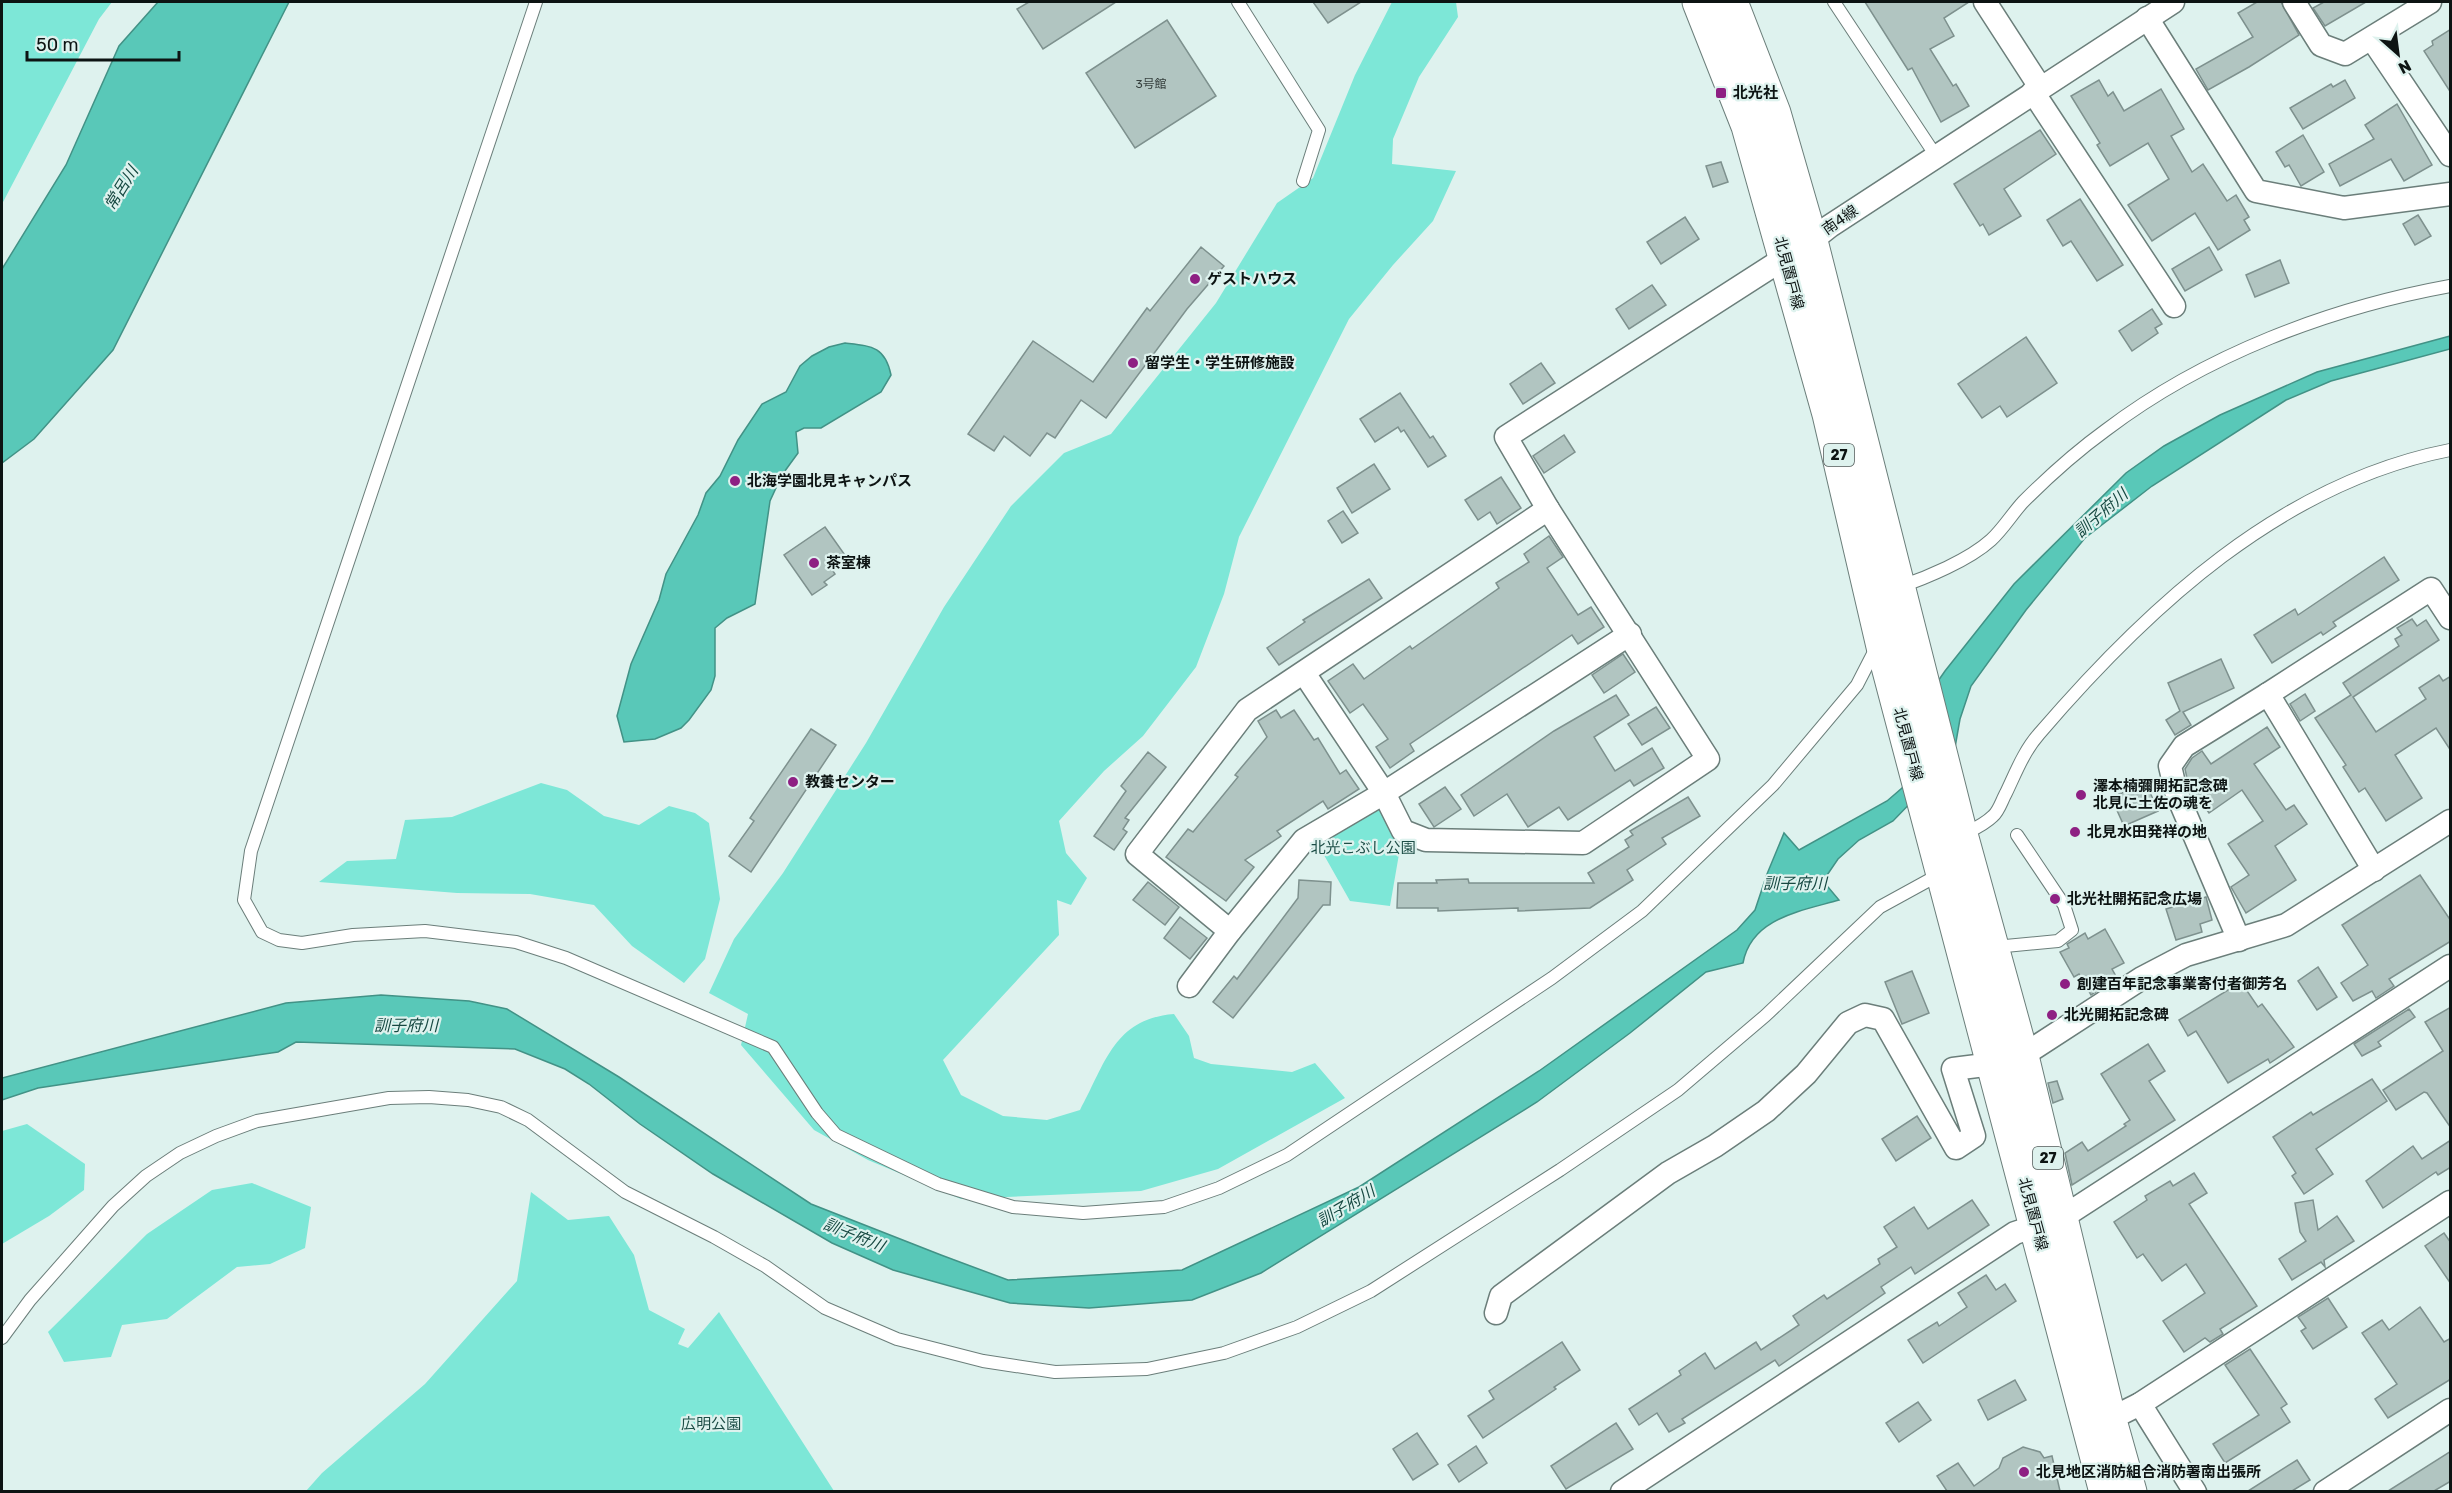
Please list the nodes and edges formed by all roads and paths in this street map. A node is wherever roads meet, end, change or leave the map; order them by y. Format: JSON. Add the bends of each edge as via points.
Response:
{"nodes":[{"id":1,"x":536,"y":2,"type":"edge"},
{"id":2,"x":1238,"y":2,"type":"edge"},
{"id":3,"x":1699,"y":2,"type":"edge"},
{"id":4,"x":1731,"y":2,"type":"edge"},
{"id":5,"x":1833,"y":2,"type":"edge"},
{"id":6,"x":1985,"y":2,"type":"edge"},
{"id":7,"x":2173,"y":2,"type":"edge"},
{"id":8,"x":2294,"y":2,"type":"edge"},
{"id":9,"x":2430,"y":2,"type":"edge"},
{"id":10,"x":2147,"y":18,"type":"junction"},
{"id":11,"x":2372,"y":39,"type":"junction"},
{"id":12,"x":2036,"y":90,"type":"junction"},
{"id":13,"x":1936,"y":156,"type":"junction"},
{"id":14,"x":2451,"y":156,"type":"edge"},
{"id":15,"x":1303,"y":181,"type":"dead end"},
{"id":16,"x":2451,"y":194,"type":"edge"},
{"id":17,"x":1798,"y":249,"type":"junction"},
{"id":18,"x":2451,"y":286,"type":"edge"},
{"id":19,"x":2174,"y":306,"type":"dead end"},
{"id":20,"x":2451,"y":450,"type":"edge"},
{"id":21,"x":1548,"y":509,"type":"junction"},
{"id":22,"x":1898,"y":588,"type":"junction"},
{"id":23,"x":2451,"y":618,"type":"edge"},
{"id":24,"x":1630,"y":634,"type":"junction"},
{"id":25,"x":1892,"y":640,"type":"junction"},
{"id":26,"x":1304,"y":673,"type":"junction"},
{"id":27,"x":2268,"y":694,"type":"junction"},
{"id":28,"x":1384,"y":794,"type":"junction"},
{"id":29,"x":2451,"y":821,"type":"edge"},
{"id":30,"x":2017,"y":835,"type":"dead end"},
{"id":31,"x":1950,"y":848,"type":"junction"},
{"id":32,"x":2374,"y":870,"type":"junction"},
{"id":33,"x":1230,"y":931,"type":"junction"},
{"id":34,"x":2239,"y":940,"type":"junction"},
{"id":35,"x":1978,"y":951,"type":"junction"},
{"id":36,"x":2451,"y":966,"type":"edge"},
{"id":37,"x":1189,"y":986,"type":"dead end"},
{"id":38,"x":2008,"y":1060,"type":"junction"},
{"id":39,"x":2451,"y":1202,"type":"edge"},
{"id":40,"x":2050,"y":1221,"type":"junction"},
{"id":41,"x":1496,"y":1313,"type":"dead end"},
{"id":42,"x":2,"y":1338,"type":"edge"},
{"id":43,"x":2140,"y":1404,"type":"junction"},
{"id":44,"x":2451,"y":1410,"type":"edge"},
{"id":45,"x":2099,"y":1419,"type":"junction"},
{"id":46,"x":1622,"y":1491,"type":"edge"},
{"id":47,"x":2106,"y":1491,"type":"edge"},
{"id":48,"x":2130,"y":1491,"type":"edge"},
{"id":49,"x":2195,"y":1491,"type":"edge"},
{"id":50,"x":2325,"y":1491,"type":"edge"}],
"edges":[{"from":1,"to":25,"type":"lane","via":[[250,851],[244,900],[262,932],[279,940],[302,943],[353,935],[425,931],[526,945],[566,958],[773,1047],[836,1135],[938,1184],[1013,1207],[1083,1214],[1164,1207],[1219,1188],[1287,1155],[1552,978],[1642,910],[1773,785]]},
{"from":2,"to":15,"type":"lane","via":[[1319,130]]},
{"from":3,"to":17,"type":"main road","name":"北見置戸線","number":"27"},
{"from":4,"to":17,"type":"main road","name":"北見置戸線","number":"27","via":[[1774,113]]},
{"from":5,"to":13,"type":"lane"},
{"from":6,"to":12,"type":"street"},
{"from":7,"to":10,"type":"street","name":"南4線"},
{"from":8,"to":11,"type":"street","via":[[2322,45],[2345,54]]},
{"from":9,"to":11,"type":"street"},
{"from":10,"to":12,"type":"street","name":"南4線"},
{"from":10,"to":16,"type":"street","via":[[2256,191],[2344,208]]},
{"from":11,"to":14,"type":"street"},
{"from":12,"to":13,"type":"street","name":"南4線"},
{"from":12,"to":19,"type":"street"},
{"from":13,"to":17,"type":"street","name":"南4線"},
{"from":17,"to":21,"type":"street","name":"南4線","via":[[1506,438]]},
{"from":17,"to":22,"type":"main road","name":"北見置戸線","number":"27"},
{"from":17,"to":25,"type":"main road","name":"北見置戸線","number":"27","via":[[1829,414]]},
{"from":18,"to":22,"type":"lane","via":[[2396,296],[2314,322],[2246,349],[2152,398],[2105,431],[2023,502],[1990,541],[1929,578]]},
{"from":20,"to":31,"type":"lane","via":[[2379,470],[2323,495],[2216,561],[2097,666],[2030,744],[1995,815]]},
{"from":21,"to":24,"type":"street"},
{"from":21,"to":26,"type":"street"},
{"from":22,"to":25,"type":"main road","name":"北見置戸線","number":"27"},
{"from":23,"to":27,"type":"street","via":[[2431,589]]},
{"from":24,"to":28,"type":"street"},
{"from":24,"to":28,"type":"street","via":[[1708,759],[1583,843],[1425,840],[1403,831]]},
{"from":25,"to":31,"type":"main road","name":"北見置戸線","number":"27"},
{"from":26,"to":28,"type":"street"},
{"from":26,"to":33,"type":"street","via":[[1247,710],[1137,854]]},
{"from":27,"to":32,"type":"street"},
{"from":27,"to":34,"type":"street","via":[[2184,746],[2170,766],[2176,792]]},
{"from":28,"to":33,"type":"street","via":[[1304,840]]},
{"from":29,"to":32,"type":"street"},
{"from":30,"to":35,"type":"lane","via":[[2064,905],[2072,930],[2058,941]]},
{"from":31,"to":35,"type":"main road","name":"北見置戸線","number":"27"},
{"from":31,"to":42,"type":"lane","via":[[1678,1090],[1371,1291],[1297,1327],[1224,1353],[1147,1369],[1055,1372],[983,1361],[897,1339],[825,1308],[765,1266],[625,1192],[528,1120],[501,1107],[429,1097],[389,1098],[256,1121],[180,1154],[146,1176],[113,1206],[30,1300]]},
{"from":32,"to":34,"type":"street","via":[[2286,926]]},
{"from":33,"to":37,"type":"street"},
{"from":34,"to":38,"type":"street","via":[[2186,955]]},
{"from":35,"to":38,"type":"main road","name":"北見置戸線","number":"27"},
{"from":36,"to":40,"type":"street"},
{"from":38,"to":40,"type":"main road","name":"北見置戸線","number":"27"},
{"from":38,"to":41,"type":"street","via":[[1953,1069],[1974,1136],[1956,1148],[1883,1019],[1865,1015],[1848,1023],[1806,1074],[1766,1111],[1668,1173],[1501,1296]]},
{"from":39,"to":43,"type":"street"},
{"from":40,"to":45,"type":"main road","name":"北見置戸線","number":"27"},
{"from":40,"to":46,"type":"street","via":[[2015,1233]]},
{"from":43,"to":45,"type":"street"},
{"from":43,"to":49,"type":"street"},
{"from":44,"to":50,"type":"street"},
{"from":45,"to":47,"type":"main road","name":"北見置戸線","number":"27"},
{"from":45,"to":48,"type":"main road","name":"北見置戸線","number":"27"}]}
